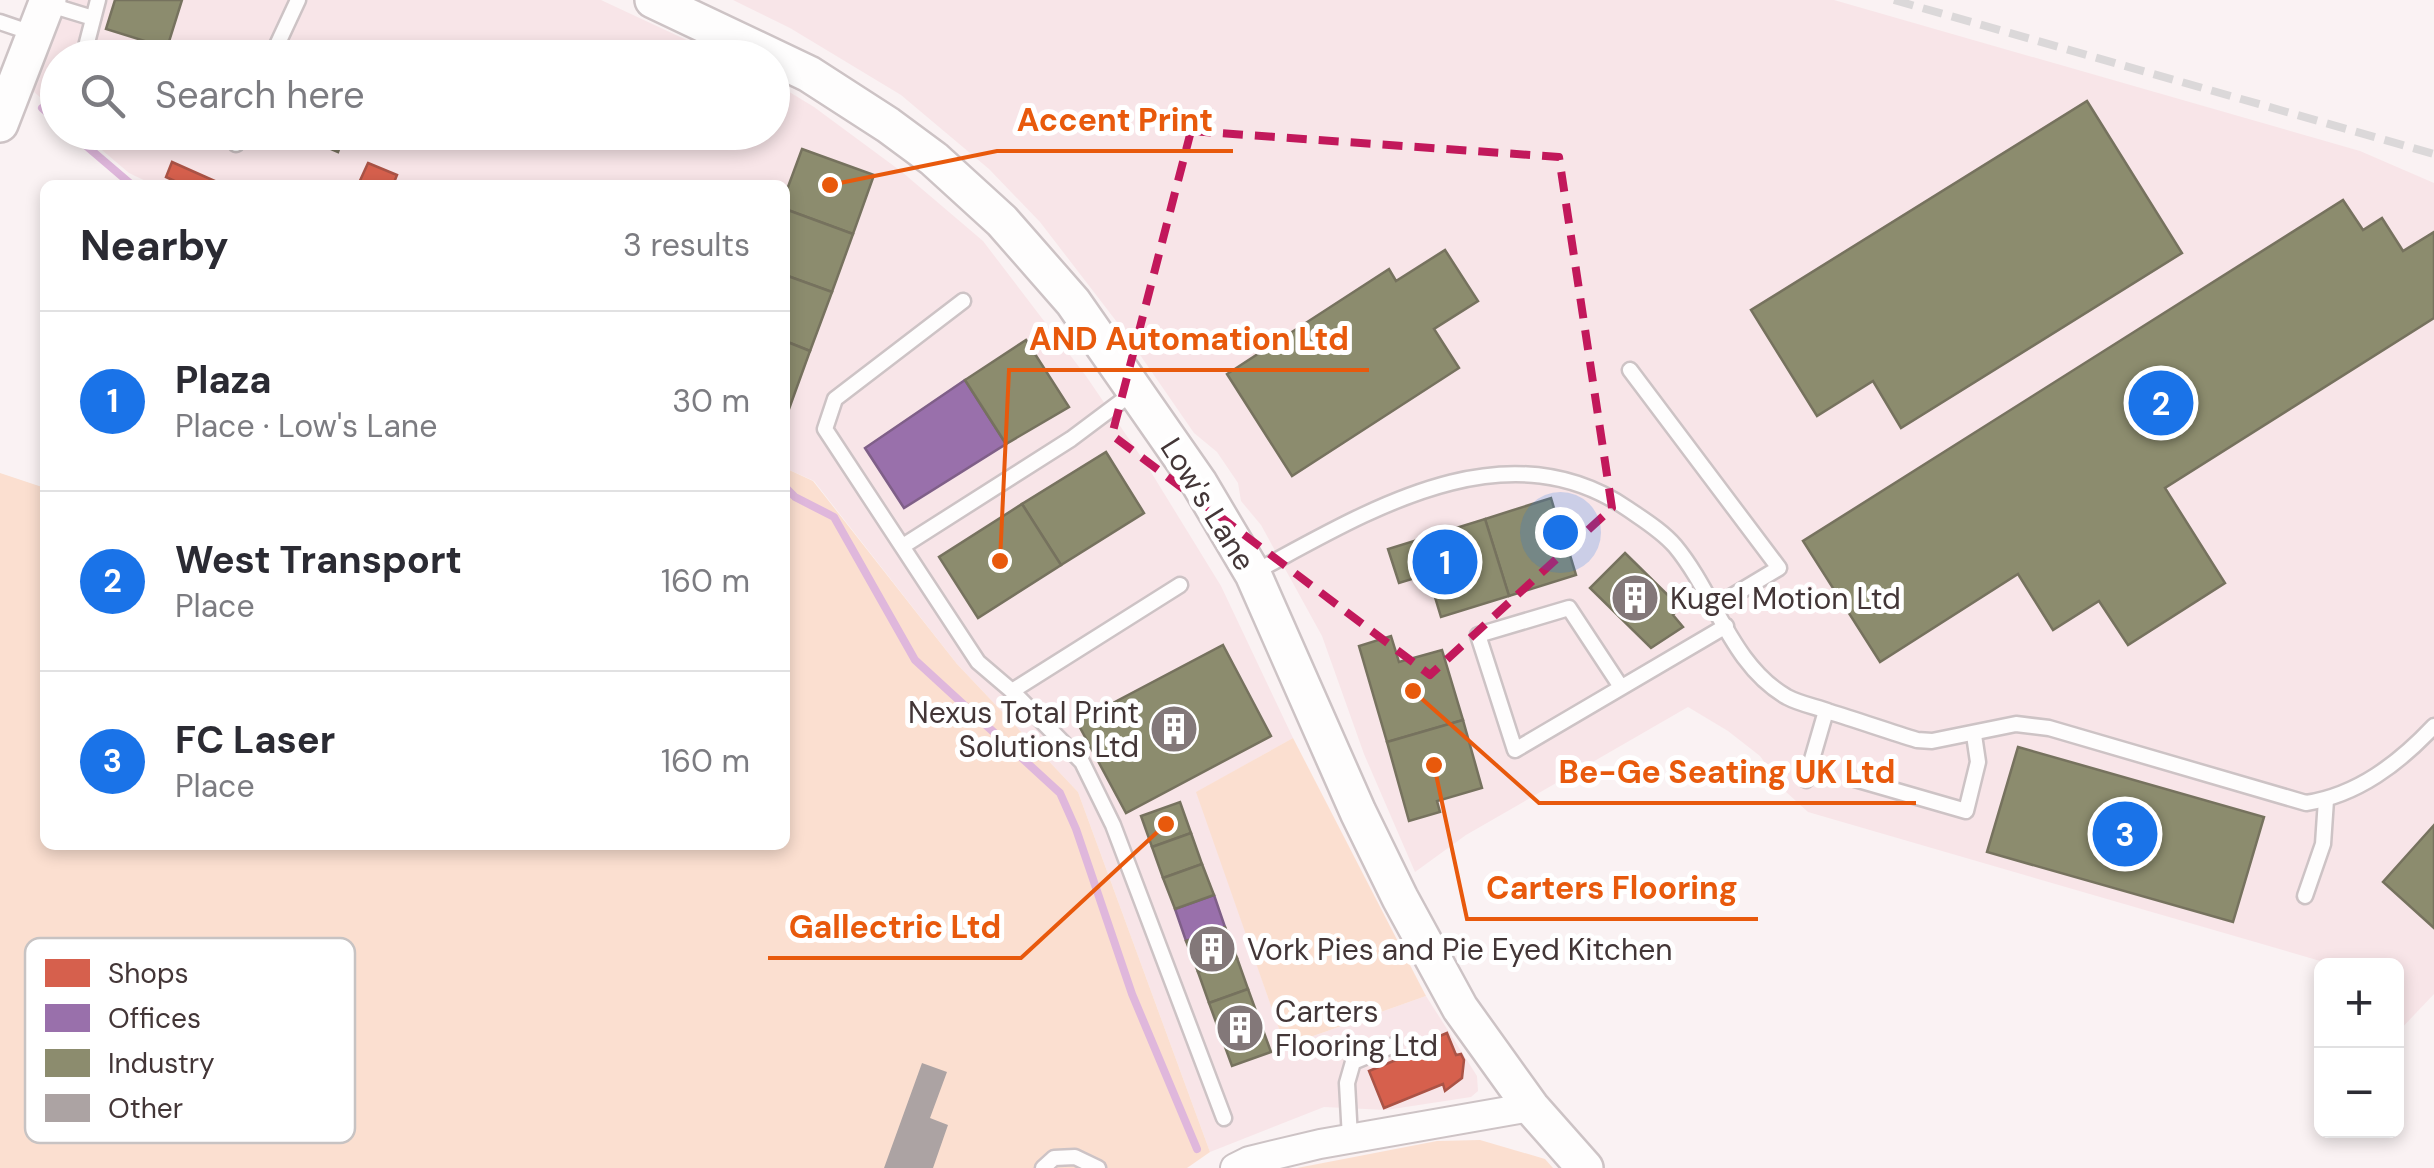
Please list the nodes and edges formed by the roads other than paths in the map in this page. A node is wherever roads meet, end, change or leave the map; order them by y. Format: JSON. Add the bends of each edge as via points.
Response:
{"nodes":[{"id":1,"x":98,"y":0,"type":"edge"},
{"id":2,"x":298,"y":0,"type":"edge"},
{"id":3,"x":653,"y":0,"type":"edge"},
{"id":4,"x":43,"y":13,"type":"edge"},
{"id":5,"x":93,"y":18,"type":"junction"},
{"id":6,"x":0,"y":22,"type":"edge"},
{"id":7,"x":87,"y":40,"type":"edge"},
{"id":8,"x":279,"y":40,"type":"edge"},
{"id":9,"x":737,"y":40,"type":"edge"},
{"id":10,"x":790,"y":65,"type":"edge"},
{"id":11,"x":0,"y":124,"type":"edge"},
{"id":12,"x":964,"y":301,"type":"dead end"},
{"id":13,"x":1630,"y":370,"type":"dead end"},
{"id":14,"x":1135,"y":390,"type":"junction"},
{"id":15,"x":903,"y":546,"type":"junction"},
{"id":16,"x":1253,"y":574,"type":"junction"},
{"id":17,"x":1180,"y":585,"type":"dead end"},
{"id":18,"x":1714,"y":607,"type":"junction"},
{"id":19,"x":1726,"y":626,"type":"junction"},
{"id":20,"x":1621,"y":687,"type":"junction"},
{"id":21,"x":1012,"y":691,"type":"junction"},
{"id":22,"x":1826,"y":710,"type":"junction"},
{"id":23,"x":2434,"y":726,"type":"edge"},
{"id":24,"x":1974,"y":735,"type":"junction"},
{"id":25,"x":1806,"y":780,"type":"dead end"},
{"id":26,"x":1856,"y":780,"type":"dead end"},
{"id":27,"x":2326,"y":800,"type":"junction"},
{"id":28,"x":2306,"y":896,"type":"dead end"},
{"id":29,"x":1394,"y":1045,"type":"dead end"},
{"id":30,"x":1531,"y":1106,"type":"junction"},
{"id":31,"x":1224,"y":1118,"type":"dead end"},
{"id":32,"x":1350,"y":1138,"type":"junction"},
{"id":33,"x":1044,"y":1168,"type":"edge"},
{"id":34,"x":1098,"y":1168,"type":"edge"},
{"id":35,"x":1235,"y":1168,"type":"edge"},
{"id":36,"x":1585,"y":1168,"type":"edge"}],
"edges":[{"from":1,"to":5,"type":"lane"},
{"from":2,"to":8,"type":"lane"},
{"from":3,"to":9,"type":"street","name":"Low's Lane"},
{"from":4,"to":5,"type":"lane"},
{"from":4,"to":6,"type":"lane"},
{"from":4,"to":11,"type":"street"},
{"from":5,"to":7,"type":"lane"},
{"from":10,"to":14,"type":"street","name":"Low's Lane","via":[[934,159],[1002,221],[1073,302]]},
{"from":12,"to":15,"type":"lane","via":[[835,398],[825,428]]},
{"from":13,"to":18,"type":"lane","via":[[1779,568]]},
{"from":14,"to":15,"type":"lane"},
{"from":14,"to":16,"type":"street","name":"Low's Lane"},
{"from":15,"to":21,"type":"lane","via":[[978,662]]},
{"from":16,"to":18,"type":"lane","via":[[1391,501],[1441,483],[1531,476],[1585,485],[1652,525],[1675,546]]},
{"from":16,"to":30,"type":"street","name":"Low's Lane","via":[[1400,898],[1460,1008]]},
{"from":17,"to":21,"type":"lane"},
{"from":18,"to":19,"type":"lane"},
{"from":19,"to":20,"type":"lane"},
{"from":19,"to":22,"type":"lane","via":[[1748,664],[1771,685]]},
{"from":20,"to":20,"type":"lane","via":[[1515,750],[1478,635],[1570,608]]},
{"from":21,"to":31,"type":"lane","via":[[1082,762],[1113,824]]},
{"from":22,"to":24,"type":"lane","via":[[1917,740]]},
{"from":22,"to":25,"type":"lane"},
{"from":23,"to":27,"type":"lane","via":[[2402,759]]},
{"from":24,"to":26,"type":"lane","via":[[1978,762],[1966,811]]},
{"from":24,"to":27,"type":"lane","via":[[2016,724],[2049,728],[2306,803]]},
{"from":27,"to":28,"type":"lane","via":[[2323,844]]},
{"from":29,"to":32,"type":"lane","via":[[1353,1062],[1347,1083]]},
{"from":30,"to":32,"type":"street"},
{"from":30,"to":36,"type":"street","name":"Low's Lane"},
{"from":32,"to":35,"type":"street"},
{"from":33,"to":34,"type":"lane","via":[[1054,1158],[1076,1157]]}]}
